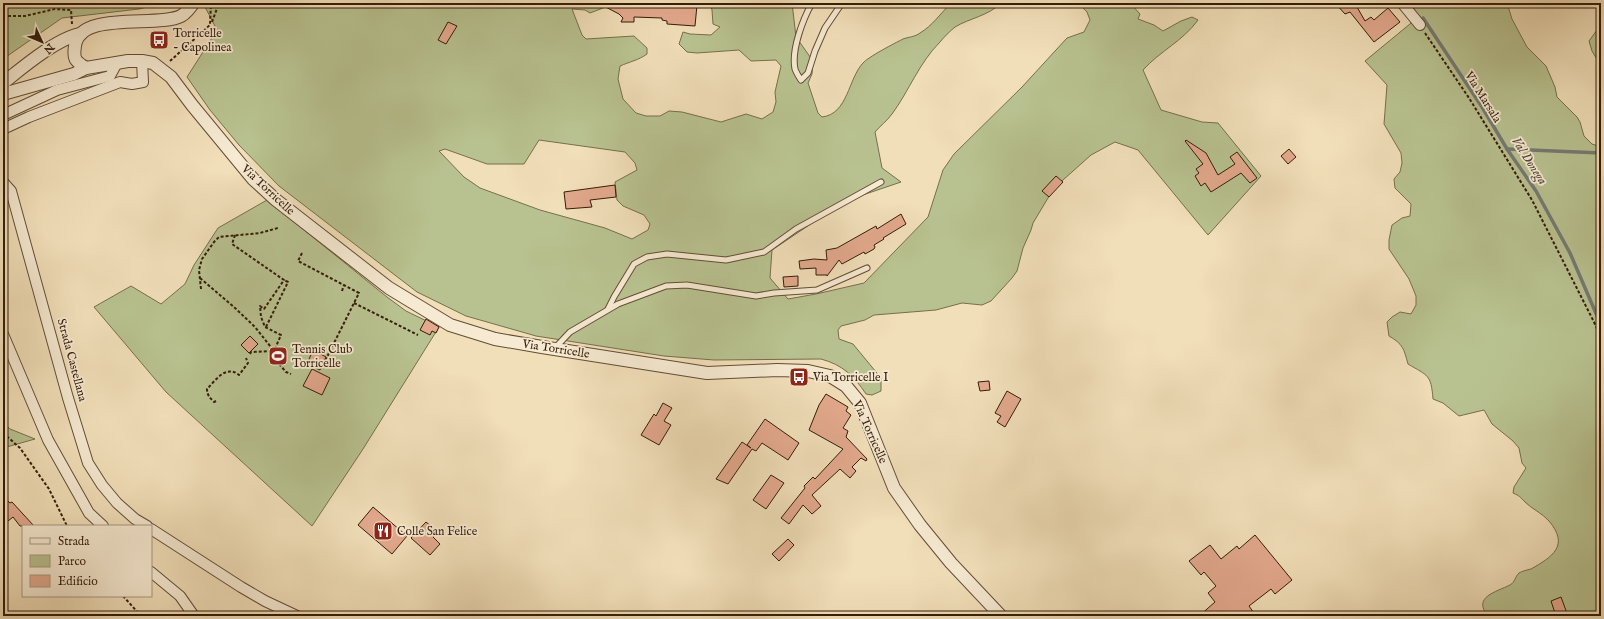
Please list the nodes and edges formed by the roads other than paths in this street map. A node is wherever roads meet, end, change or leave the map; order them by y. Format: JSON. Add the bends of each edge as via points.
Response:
{"nodes":[{"id":1,"x":193,"y":3,"type":"edge"},
{"id":2,"x":812,"y":3,"type":"edge"},
{"id":3,"x":842,"y":3,"type":"edge"},
{"id":4,"x":1402,"y":3,"type":"edge"},
{"id":5,"x":1420,"y":25,"type":"road end"},
{"id":6,"x":76,"y":34,"type":"junction"},
{"id":7,"x":142,"y":61,"type":"junction"},
{"id":8,"x":117,"y":63,"type":"junction"},
{"id":9,"x":86,"y":68,"type":"junction"},
{"id":10,"x":3,"y":83,"type":"edge"},
{"id":11,"x":3,"y":94,"type":"edge"},
{"id":12,"x":3,"y":115,"type":"edge"},
{"id":13,"x":3,"y":129,"type":"edge"},
{"id":14,"x":3,"y":182,"type":"edge"},
{"id":15,"x":881,"y":182,"type":"dead end"},
{"id":16,"x":867,"y":268,"type":"dead end"},
{"id":17,"x":608,"y":310,"type":"junction"},
{"id":18,"x":3,"y":334,"type":"edge"},
{"id":19,"x":554,"y":349,"type":"junction"},
{"id":20,"x":102,"y":525,"type":"edge"},
{"id":21,"x":145,"y":525,"type":"edge"},
{"id":22,"x":152,"y":530,"type":"edge"},
{"id":23,"x":152,"y":573,"type":"edge"},
{"id":24,"x":194,"y":616,"type":"edge"},
{"id":25,"x":297,"y":616,"type":"edge"},
{"id":26,"x":1001,"y":616,"type":"edge"}],
"edges":[{"from":1,"to":6,"type":"street","via":[[180,16],[162,20],[111,23]]},
{"from":2,"to":3,"type":"lane","via":[[800,32],[796,51],[795,70],[801,80],[808,73],[826,28]]},
{"from":4,"to":5,"type":"street"},
{"from":6,"to":9,"type":"street","via":[[74,56],[76,61]]},
{"from":6,"to":10,"type":"street","via":[[61,40]]},
{"from":7,"to":8,"type":"street","name":"Via Torricelle"},
{"from":7,"to":13,"type":"street","via":[[143,82],[120,82]]},
{"from":7,"to":19,"type":"street","name":"Via Torricelle","via":[[153,63],[171,77],[254,180],[389,288],[450,325],[495,339]]},
{"from":8,"to":9,"type":"street","name":"Via Torricelle"},
{"from":8,"to":12,"type":"street","via":[[110,76],[57,90]]},
{"from":9,"to":11,"type":"street","name":"Via Torricelle","via":[[74,74]]},
{"from":14,"to":21,"type":"street","name":"Strada Castellana","via":[[13,197],[88,463],[118,503]]},
{"from":15,"to":17,"type":"lane","via":[[796,229],[764,252],[726,260],[667,254],[647,257],[634,264]]},
{"from":16,"to":17,"type":"lane","via":[[817,290],[756,296],[687,284],[666,286]]},
{"from":17,"to":19,"type":"lane","via":[[570,332]]},
{"from":18,"to":20,"type":"street","via":[[48,440],[89,513]]},
{"from":19,"to":26,"type":"street","name":"Via Torricelle","via":[[707,373],[777,370],[808,371],[830,376],[846,386],[860,403],[894,488],[920,525],[950,563]]},
{"from":22,"to":25,"type":"street","via":[[241,587]]},
{"from":23,"to":24,"type":"street","via":[[180,596]]}]}
